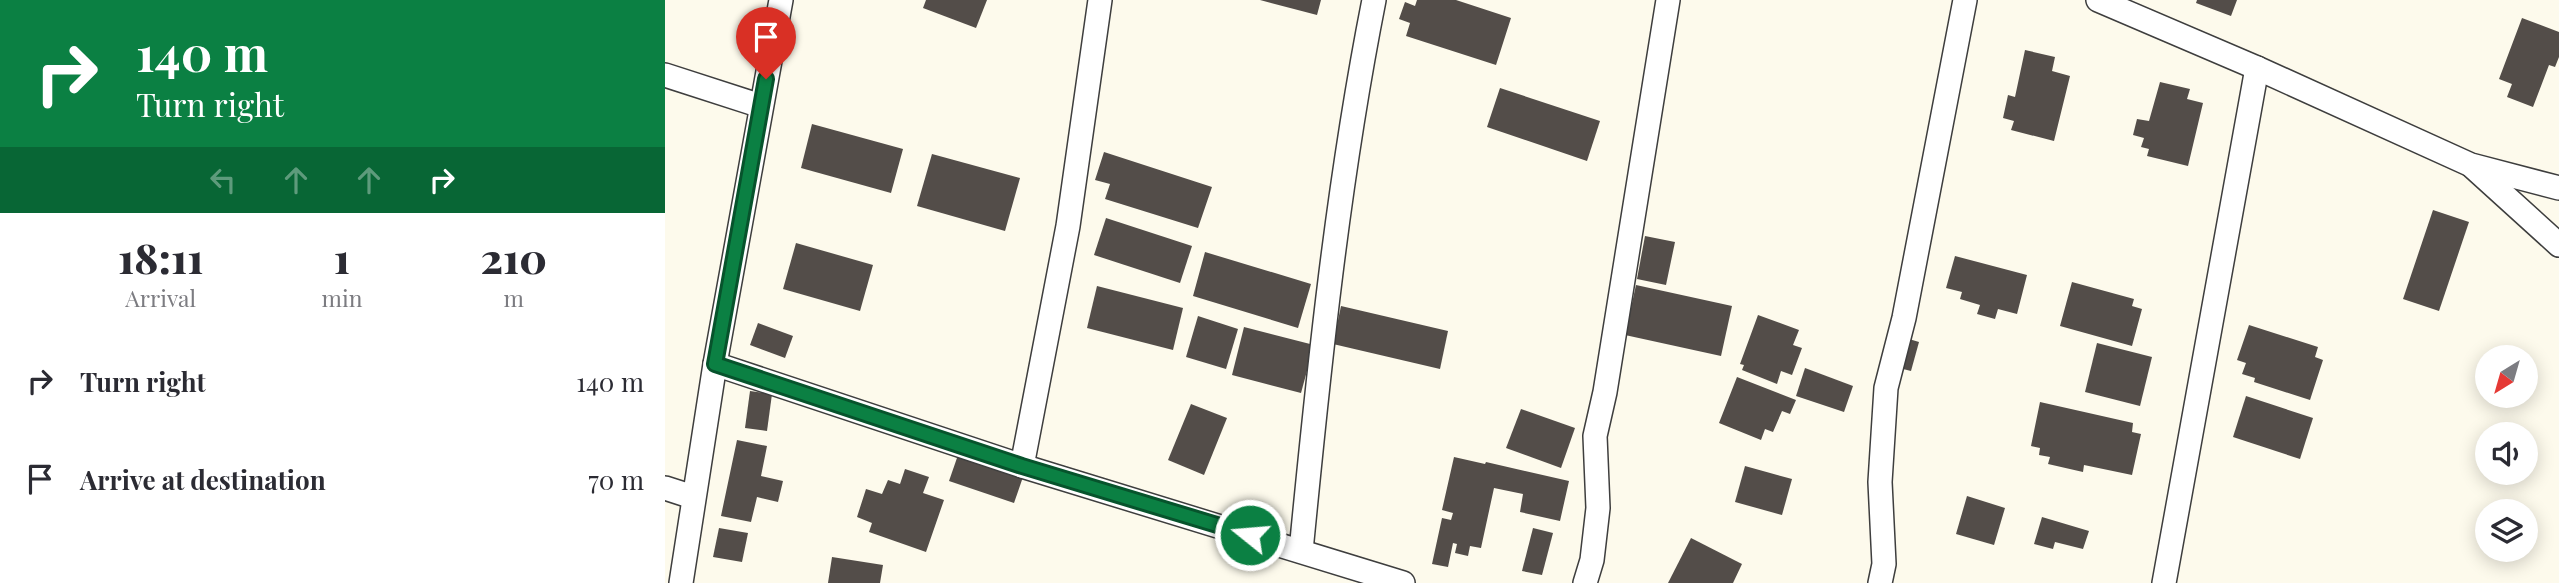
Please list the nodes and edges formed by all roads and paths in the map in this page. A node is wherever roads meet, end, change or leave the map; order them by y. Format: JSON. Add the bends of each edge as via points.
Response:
{"nodes":[{"id":1,"x":781,"y":0,"type":"edge"},
{"id":2,"x":1100,"y":0,"type":"edge"},
{"id":3,"x":1374,"y":0,"type":"edge"},
{"id":4,"x":1668,"y":0,"type":"edge"},
{"id":5,"x":1965,"y":0,"type":"edge"},
{"id":6,"x":2098,"y":0,"type":"edge"},
{"id":7,"x":2257,"y":68,"type":"junction"},
{"id":8,"x":665,"y":75,"type":"edge"},
{"id":9,"x":761,"y":106,"type":"junction"},
{"id":10,"x":2471,"y":165,"type":"junction"},
{"id":11,"x":2559,"y":188,"type":"edge"},
{"id":12,"x":2559,"y":245,"type":"edge"},
{"id":13,"x":715,"y":364,"type":"junction"},
{"id":14,"x":1022,"y":466,"type":"junction"},
{"id":15,"x":665,"y":488,"type":"edge"},
{"id":16,"x":693,"y":497,"type":"junction"},
{"id":17,"x":1301,"y":551,"type":"junction"},
{"id":18,"x":681,"y":583,"type":"edge"},
{"id":19,"x":1403,"y":583,"type":"edge"},
{"id":20,"x":1585,"y":583,"type":"edge"},
{"id":21,"x":1880,"y":583,"type":"edge"},
{"id":22,"x":2164,"y":583,"type":"edge"}],
"edges":[{"from":1,"to":9,"type":"street"},
{"from":2,"to":14,"type":"street","via":[[1068,226]]},
{"from":3,"to":17,"type":"street","via":[[1357,85],[1324,330]]},
{"from":4,"to":20,"type":"street","via":[[1595,436],[1598,508]]},
{"from":5,"to":21,"type":"street","via":[[1887,388],[1882,425],[1884,564]]},
{"from":6,"to":7,"type":"street"},
{"from":7,"to":10,"type":"street"},
{"from":7,"to":22,"type":"street"},
{"from":8,"to":9,"type":"street"},
{"from":9,"to":13,"type":"street"},
{"from":10,"to":11,"type":"street"},
{"from":10,"to":12,"type":"street"},
{"from":13,"to":14,"type":"street"},
{"from":13,"to":16,"type":"street"},
{"from":14,"to":17,"type":"street"},
{"from":15,"to":16,"type":"street"},
{"from":16,"to":18,"type":"street"},
{"from":17,"to":19,"type":"street"}]}
